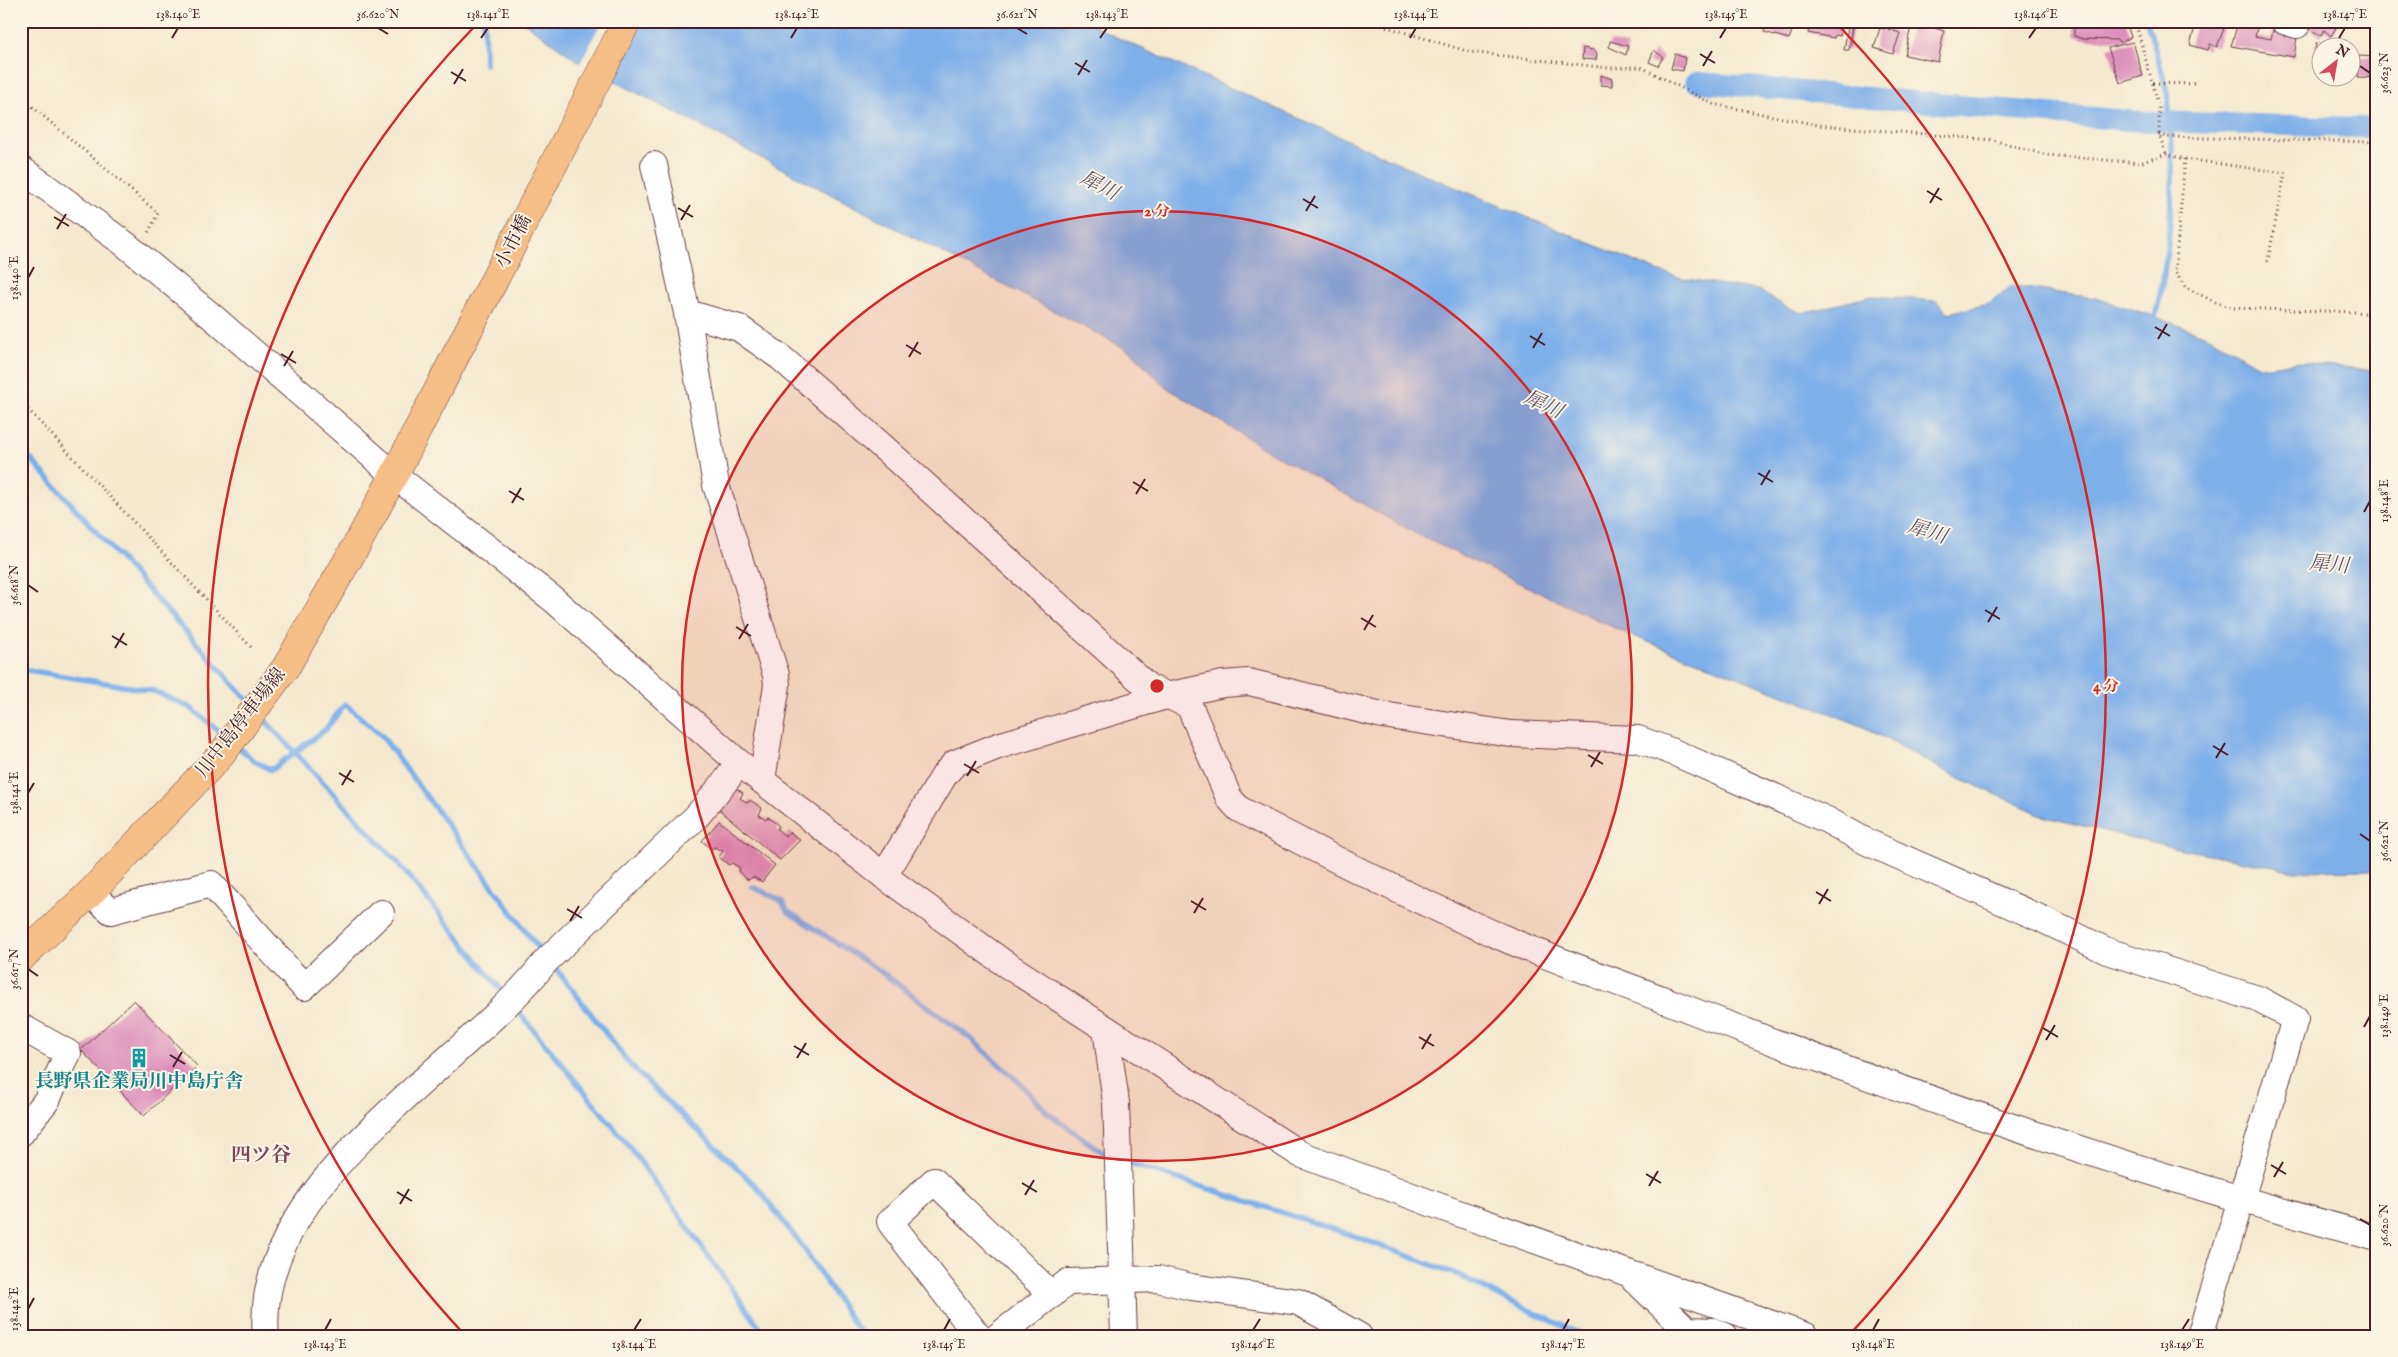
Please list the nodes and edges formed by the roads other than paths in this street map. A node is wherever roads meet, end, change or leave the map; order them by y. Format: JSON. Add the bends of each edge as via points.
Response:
{"nodes":[{"id":1,"x":627,"y":21,"type":"edge"},
{"id":2,"x":654,"y":165,"type":"dead end"},
{"id":3,"x":21,"y":169,"type":"edge"},
{"id":4,"x":688,"y":313,"type":"junction"},
{"id":5,"x":397,"y":470,"type":"junction"},
{"id":6,"x":1166,"y":696,"type":"junction"},
{"id":7,"x":738,"y":762,"type":"junction"},
{"id":8,"x":762,"y":780,"type":"junction"},
{"id":9,"x":884,"y":876,"type":"junction"},
{"id":10,"x":90,"y":893,"type":"junction"},
{"id":11,"x":381,"y":913,"type":"dead end"},
{"id":12,"x":21,"y":958,"type":"edge"},
{"id":13,"x":21,"y":1027,"type":"edge"},
{"id":14,"x":1106,"y":1029,"type":"junction"},
{"id":15,"x":21,"y":1133,"type":"edge"},
{"id":16,"x":2242,"y":1201,"type":"junction"},
{"id":17,"x":2377,"y":1238,"type":"edge"},
{"id":18,"x":1629,"y":1273,"type":"junction"},
{"id":19,"x":1122,"y":1280,"type":"junction"},
{"id":20,"x":1052,"y":1295,"type":"junction"},
{"id":21,"x":1685,"y":1333,"type":"edge"},
{"id":22,"x":266,"y":1336,"type":"edge"},
{"id":23,"x":978,"y":1336,"type":"edge"},
{"id":24,"x":998,"y":1336,"type":"edge"},
{"id":25,"x":1124,"y":1336,"type":"edge"},
{"id":26,"x":1359,"y":1336,"type":"edge"},
{"id":27,"x":1725,"y":1336,"type":"edge"},
{"id":28,"x":1806,"y":1336,"type":"edge"},
{"id":29,"x":2200,"y":1336,"type":"edge"}],
"edges":[{"from":1,"to":5,"type":"main road","name":"小市橋"},
{"from":2,"to":4,"type":"street"},
{"from":3,"to":5,"type":"street","via":[[138,255]]},
{"from":4,"to":6,"type":"street","via":[[739,328],[780,357],[1140,681]]},
{"from":4,"to":8,"type":"street","via":[[716,485],[776,675]]},
{"from":5,"to":7,"type":"street","via":[[554,600]]},
{"from":5,"to":10,"type":"main road","name":"川中島停車場線","via":[[286,667],[221,755]]},
{"from":6,"to":9,"type":"street","via":[[998,746],[955,763],[945,774]]},
{"from":6,"to":16,"type":"street","via":[[1189,705],[1229,798],[1240,808],[1344,865],[1519,944],[1794,1051],[2009,1126]]},
{"from":6,"to":16,"type":"street","via":[[1248,682],[1382,715],[1510,734],[1638,739],[1818,816],[1867,842],[2107,951],[2258,999],[2295,1019]]},
{"from":7,"to":8,"type":"street"},
{"from":7,"to":22,"type":"street","via":[[697,816],[546,961],[526,988],[345,1157],[306,1205],[280,1248],[268,1297]]},
{"from":8,"to":9,"type":"street"},
{"from":9,"to":14,"type":"street","via":[[1004,963]]},
{"from":10,"to":11,"type":"street","via":[[111,911],[211,884],[304,986]]},
{"from":10,"to":12,"type":"main road","name":"川中島停車場線"},
{"from":13,"to":15,"type":"street","via":[[68,1053],[47,1100]]},
{"from":14,"to":18,"type":"street","via":[[1300,1154]]},
{"from":14,"to":19,"type":"street","via":[[1116,1103]]},
{"from":16,"to":17,"type":"street"},
{"from":16,"to":29,"type":"street"},
{"from":18,"to":21,"type":"street"},
{"from":18,"to":28,"type":"street"},
{"from":19,"to":20,"type":"street","via":[[1068,1282]]},
{"from":19,"to":25,"type":"street"},
{"from":19,"to":26,"type":"street","via":[[1158,1279],[1191,1287],[1298,1302]]},
{"from":20,"to":23,"type":"street","via":[[934,1181],[890,1222]]},
{"from":20,"to":24,"type":"street"},
{"from":21,"to":27,"type":"street","via":[[1713,1331]]}]}
